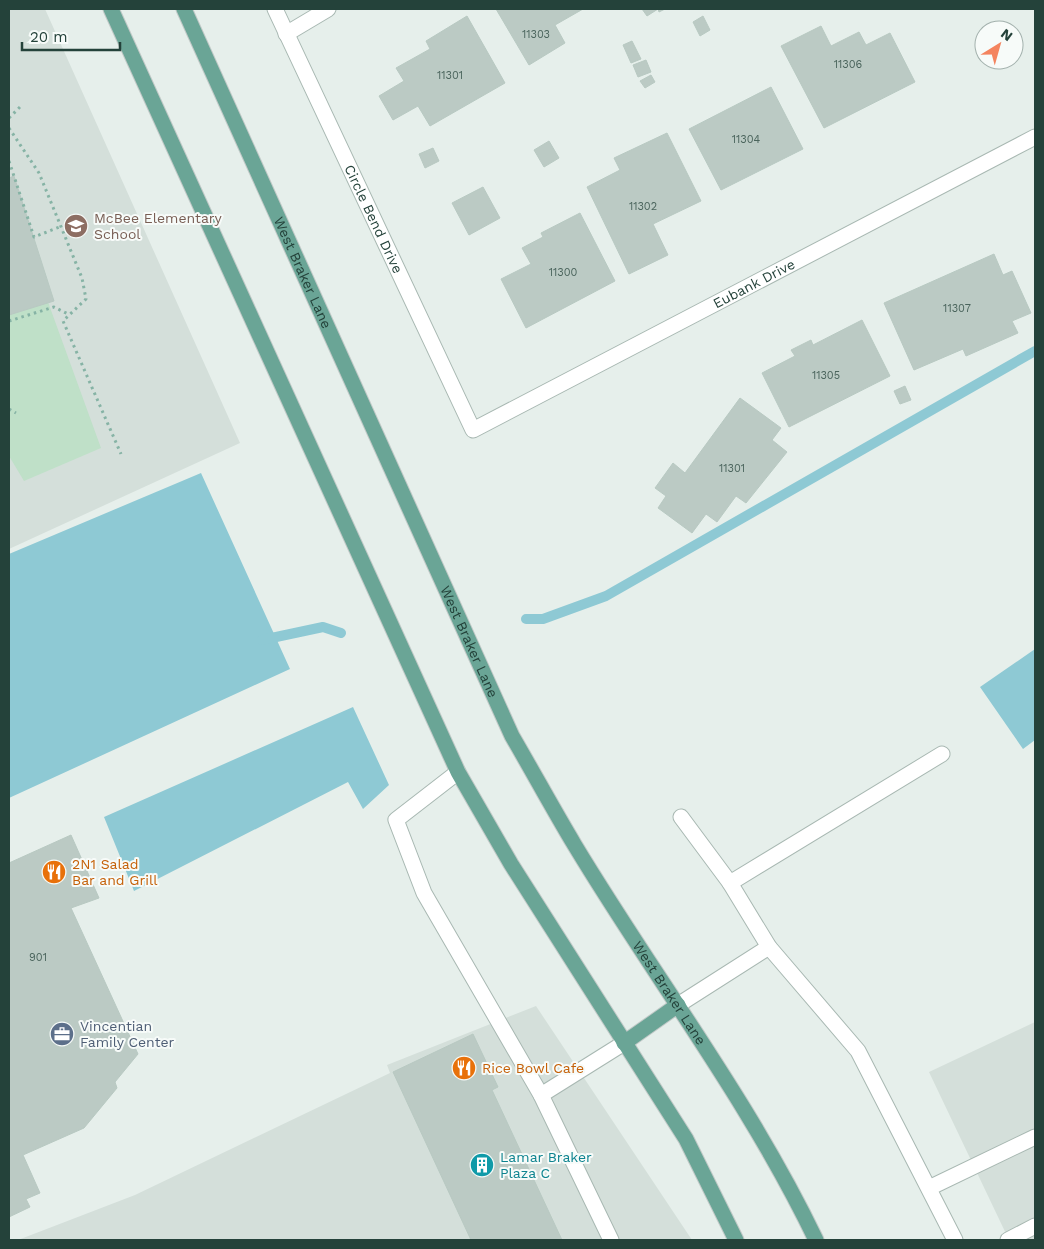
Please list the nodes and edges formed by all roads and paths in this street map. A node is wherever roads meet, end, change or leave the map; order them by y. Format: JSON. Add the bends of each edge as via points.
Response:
{"nodes":[{"id":1,"x":111,"y":9,"type":"edge"},
{"id":2,"x":184,"y":9,"type":"edge"},
{"id":3,"x":275,"y":9,"type":"edge"},
{"id":4,"x":328,"y":9,"type":"edge"},
{"id":5,"x":286,"y":34,"type":"junction"},
{"id":6,"x":20,"y":107,"type":"dead end"},
{"id":7,"x":9,"y":118,"type":"edge"},
{"id":8,"x":9,"y":128,"type":"edge"},
{"id":9,"x":1035,"y":138,"type":"edge"},
{"id":10,"x":9,"y":161,"type":"edge"},
{"id":11,"x":62,"y":226,"type":"junction"},
{"id":12,"x":70,"y":315,"type":"junction"},
{"id":13,"x":9,"y":321,"type":"edge"},
{"id":14,"x":9,"y":409,"type":"edge"},
{"id":15,"x":16,"y":413,"type":"dead end"},
{"id":16,"x":473,"y":430,"type":"joint"},
{"id":17,"x":121,"y":454,"type":"dead end"},
{"id":18,"x":942,"y":754,"type":"dead end"},
{"id":19,"x":458,"y":772,"type":"junction"},
{"id":20,"x":680,"y":816,"type":"dead end"},
{"id":21,"x":730,"y":883,"type":"junction"},
{"id":22,"x":769,"y":947,"type":"junction"},
{"id":23,"x":678,"y":1005,"type":"junction"},
{"id":24,"x":624,"y":1043,"type":"junction"},
{"id":25,"x":541,"y":1095,"type":"junction"},
{"id":26,"x":1035,"y":1138,"type":"edge"},
{"id":27,"x":929,"y":1188,"type":"junction"},
{"id":28,"x":1035,"y":1226,"type":"edge"},
{"id":29,"x":611,"y":1240,"type":"edge"},
{"id":30,"x":736,"y":1240,"type":"edge"},
{"id":31,"x":816,"y":1240,"type":"edge"},
{"id":32,"x":955,"y":1240,"type":"edge"},
{"id":33,"x":1008,"y":1240,"type":"edge"}],
"edges":[{"from":1,"to":19,"type":"main road"},
{"from":2,"to":23,"type":"main road","name":"West Braker Lane","via":[[512,736],[574,845]]},
{"from":3,"to":5,"type":"street","name":"Circle Bend Drive"},
{"from":4,"to":5,"type":"street"},
{"from":5,"to":16,"type":"street","name":"Circle Bend Drive"},
{"from":6,"to":7,"type":"path"},
{"from":8,"to":11,"type":"path","via":[[40,173]]},
{"from":9,"to":16,"type":"street","name":"Eubank Drive"},
{"from":10,"to":11,"type":"path","via":[[34,237]]},
{"from":11,"to":12,"type":"path","via":[[82,278],[86,299]]},
{"from":12,"to":13,"type":"path","via":[[54,307]]},
{"from":12,"to":17,"type":"path","via":[[63,322]]},
{"from":14,"to":15,"type":"path"},
{"from":18,"to":21,"type":"street"},
{"from":19,"to":24,"type":"main road","via":[[511,864]]},
{"from":19,"to":25,"type":"street","via":[[396,820],[424,893]]},
{"from":20,"to":21,"type":"street"},
{"from":21,"to":22,"type":"street"},
{"from":22,"to":23,"type":"street"},
{"from":22,"to":27,"type":"street","via":[[858,1051]]},
{"from":23,"to":24,"type":"main road"},
{"from":23,"to":31,"type":"main road","name":"West Braker Lane","via":[[743,1105]]},
{"from":24,"to":25,"type":"street"},
{"from":24,"to":30,"type":"main road","via":[[686,1139]]},
{"from":25,"to":29,"type":"street"},
{"from":26,"to":27,"type":"street"},
{"from":27,"to":32,"type":"street"},
{"from":28,"to":33,"type":"street"}]}
